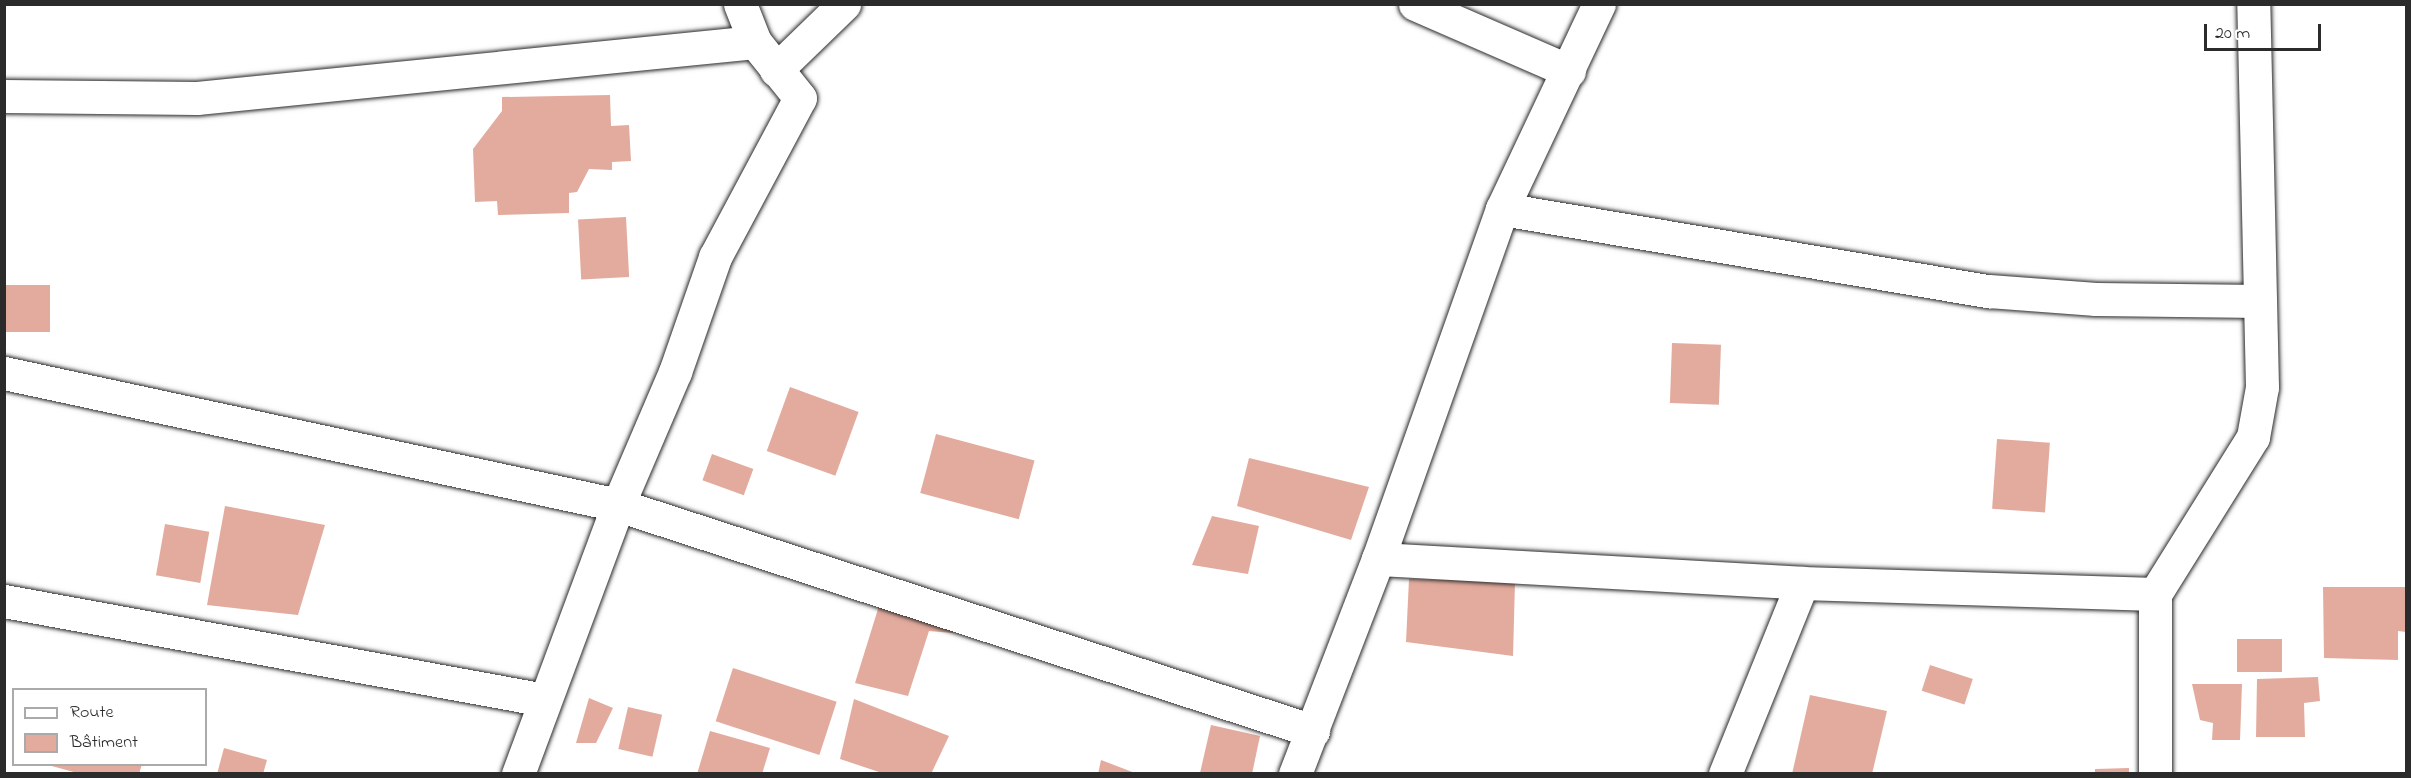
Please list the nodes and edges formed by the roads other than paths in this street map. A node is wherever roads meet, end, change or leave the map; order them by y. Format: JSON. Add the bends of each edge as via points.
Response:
{"nodes":[{"id":1,"x":740,"y":4,"type":"edge"},
{"id":2,"x":844,"y":4,"type":"edge"},
{"id":3,"x":1415,"y":4,"type":"edge"},
{"id":4,"x":1599,"y":4,"type":"edge"},
{"id":5,"x":2253,"y":4,"type":"edge"},
{"id":6,"x":755,"y":42,"type":"junction"},
{"id":7,"x":776,"y":70,"type":"junction"},
{"id":8,"x":1569,"y":71,"type":"junction"},
{"id":9,"x":4,"y":96,"type":"edge"},
{"id":10,"x":1502,"y":209,"type":"junction"},
{"id":11,"x":2260,"y":301,"type":"junction"},
{"id":12,"x":4,"y":373,"type":"edge"},
{"id":13,"x":618,"y":505,"type":"junction"},
{"id":14,"x":1378,"y":559,"type":"junction"},
{"id":15,"x":1802,"y":583,"type":"junction"},
{"id":16,"x":2155,"y":594,"type":"junction"},
{"id":17,"x":4,"y":601,"type":"edge"},
{"id":18,"x":545,"y":700,"type":"junction"},
{"id":19,"x":1313,"y":731,"type":"junction"},
{"id":20,"x":518,"y":774,"type":"edge"},
{"id":21,"x":1295,"y":774,"type":"edge"},
{"id":22,"x":1725,"y":774,"type":"edge"},
{"id":23,"x":2155,"y":774,"type":"edge"}],
"edges":[{"from":1,"to":6,"type":"street"},
{"from":2,"to":7,"type":"street"},
{"from":3,"to":8,"type":"street"},
{"from":4,"to":8,"type":"street"},
{"from":5,"to":11,"type":"street"},
{"from":6,"to":7,"type":"street"},
{"from":6,"to":9,"type":"street","via":[[196,98]]},
{"from":7,"to":13,"type":"street","via":[[800,98],[715,257],[675,372]]},
{"from":8,"to":10,"type":"street"},
{"from":10,"to":11,"type":"street","via":[[1989,291],[2096,299]]},
{"from":10,"to":14,"type":"street"},
{"from":11,"to":16,"type":"street","via":[[2262,387],[2253,437]]},
{"from":12,"to":13,"type":"street"},
{"from":13,"to":18,"type":"street"},
{"from":13,"to":19,"type":"street"},
{"from":14,"to":15,"type":"street"},
{"from":14,"to":19,"type":"street"},
{"from":15,"to":16,"type":"street"},
{"from":15,"to":22,"type":"street"},
{"from":16,"to":23,"type":"street"},
{"from":17,"to":18,"type":"street"},
{"from":18,"to":20,"type":"street"},
{"from":19,"to":21,"type":"street"}]}
